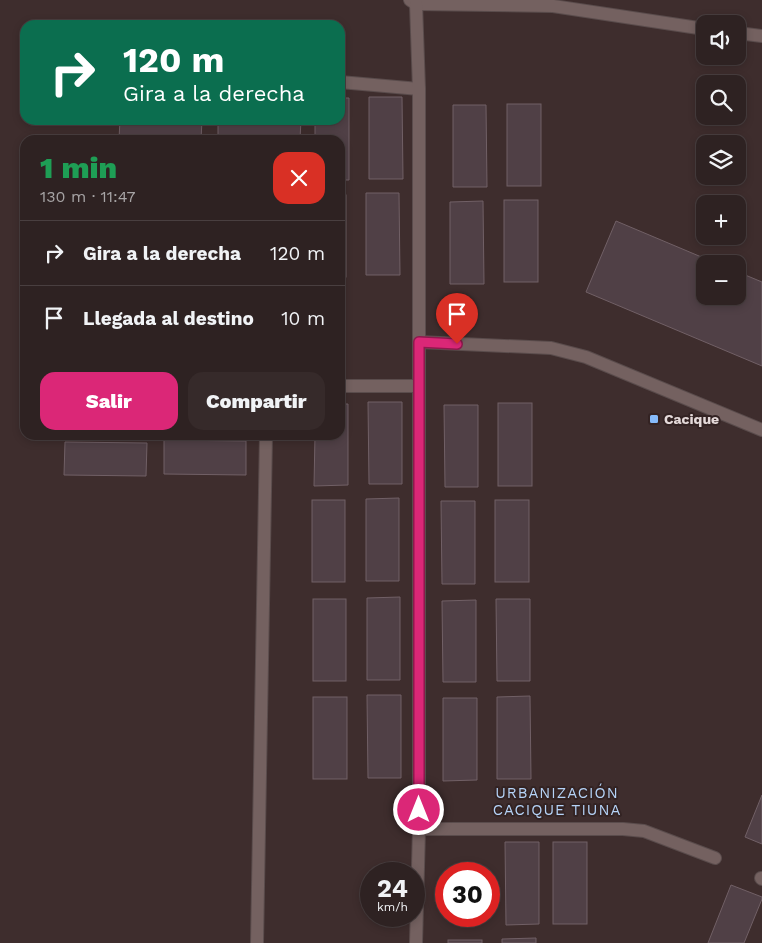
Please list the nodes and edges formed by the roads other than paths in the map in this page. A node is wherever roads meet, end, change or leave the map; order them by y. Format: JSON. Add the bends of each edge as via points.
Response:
{"nodes":[{"id":1,"x":413,"y":2,"type":"edge"},
{"id":2,"x":696,"y":28,"type":"edge"},
{"id":3,"x":746,"y":34,"type":"edge"},
{"id":4,"x":762,"y":36,"type":"edge"},
{"id":5,"x":345,"y":82,"type":"edge"},
{"id":6,"x":419,"y":88,"type":"junction"},
{"id":7,"x":419,"y":342,"type":"junction"},
{"id":8,"x":345,"y":386,"type":"edge"},
{"id":9,"x":418,"y":386,"type":"junction"},
{"id":10,"x":762,"y":430,"type":"edge"},
{"id":11,"x":266,"y":440,"type":"edge"},
{"id":12,"x":419,"y":829,"type":"junction"},
{"id":13,"x":715,"y":858,"type":"dead end"},
{"id":14,"x":257,"y":943,"type":"edge"},
{"id":15,"x":416,"y":943,"type":"edge"}],
"edges":[{"from":1,"to":2,"type":"street","via":[[552,6]]},
{"from":1,"to":6,"type":"street"},
{"from":3,"to":4,"type":"street"},
{"from":5,"to":6,"type":"street"},
{"from":6,"to":7,"type":"street"},
{"from":7,"to":9,"type":"street"},
{"from":7,"to":10,"type":"street","via":[[551,348],[586,358]]},
{"from":8,"to":9,"type":"street"},
{"from":9,"to":12,"type":"street"},
{"from":11,"to":14,"type":"street"},
{"from":12,"to":13,"type":"street","via":[[644,831]]},
{"from":12,"to":15,"type":"street"}]}
